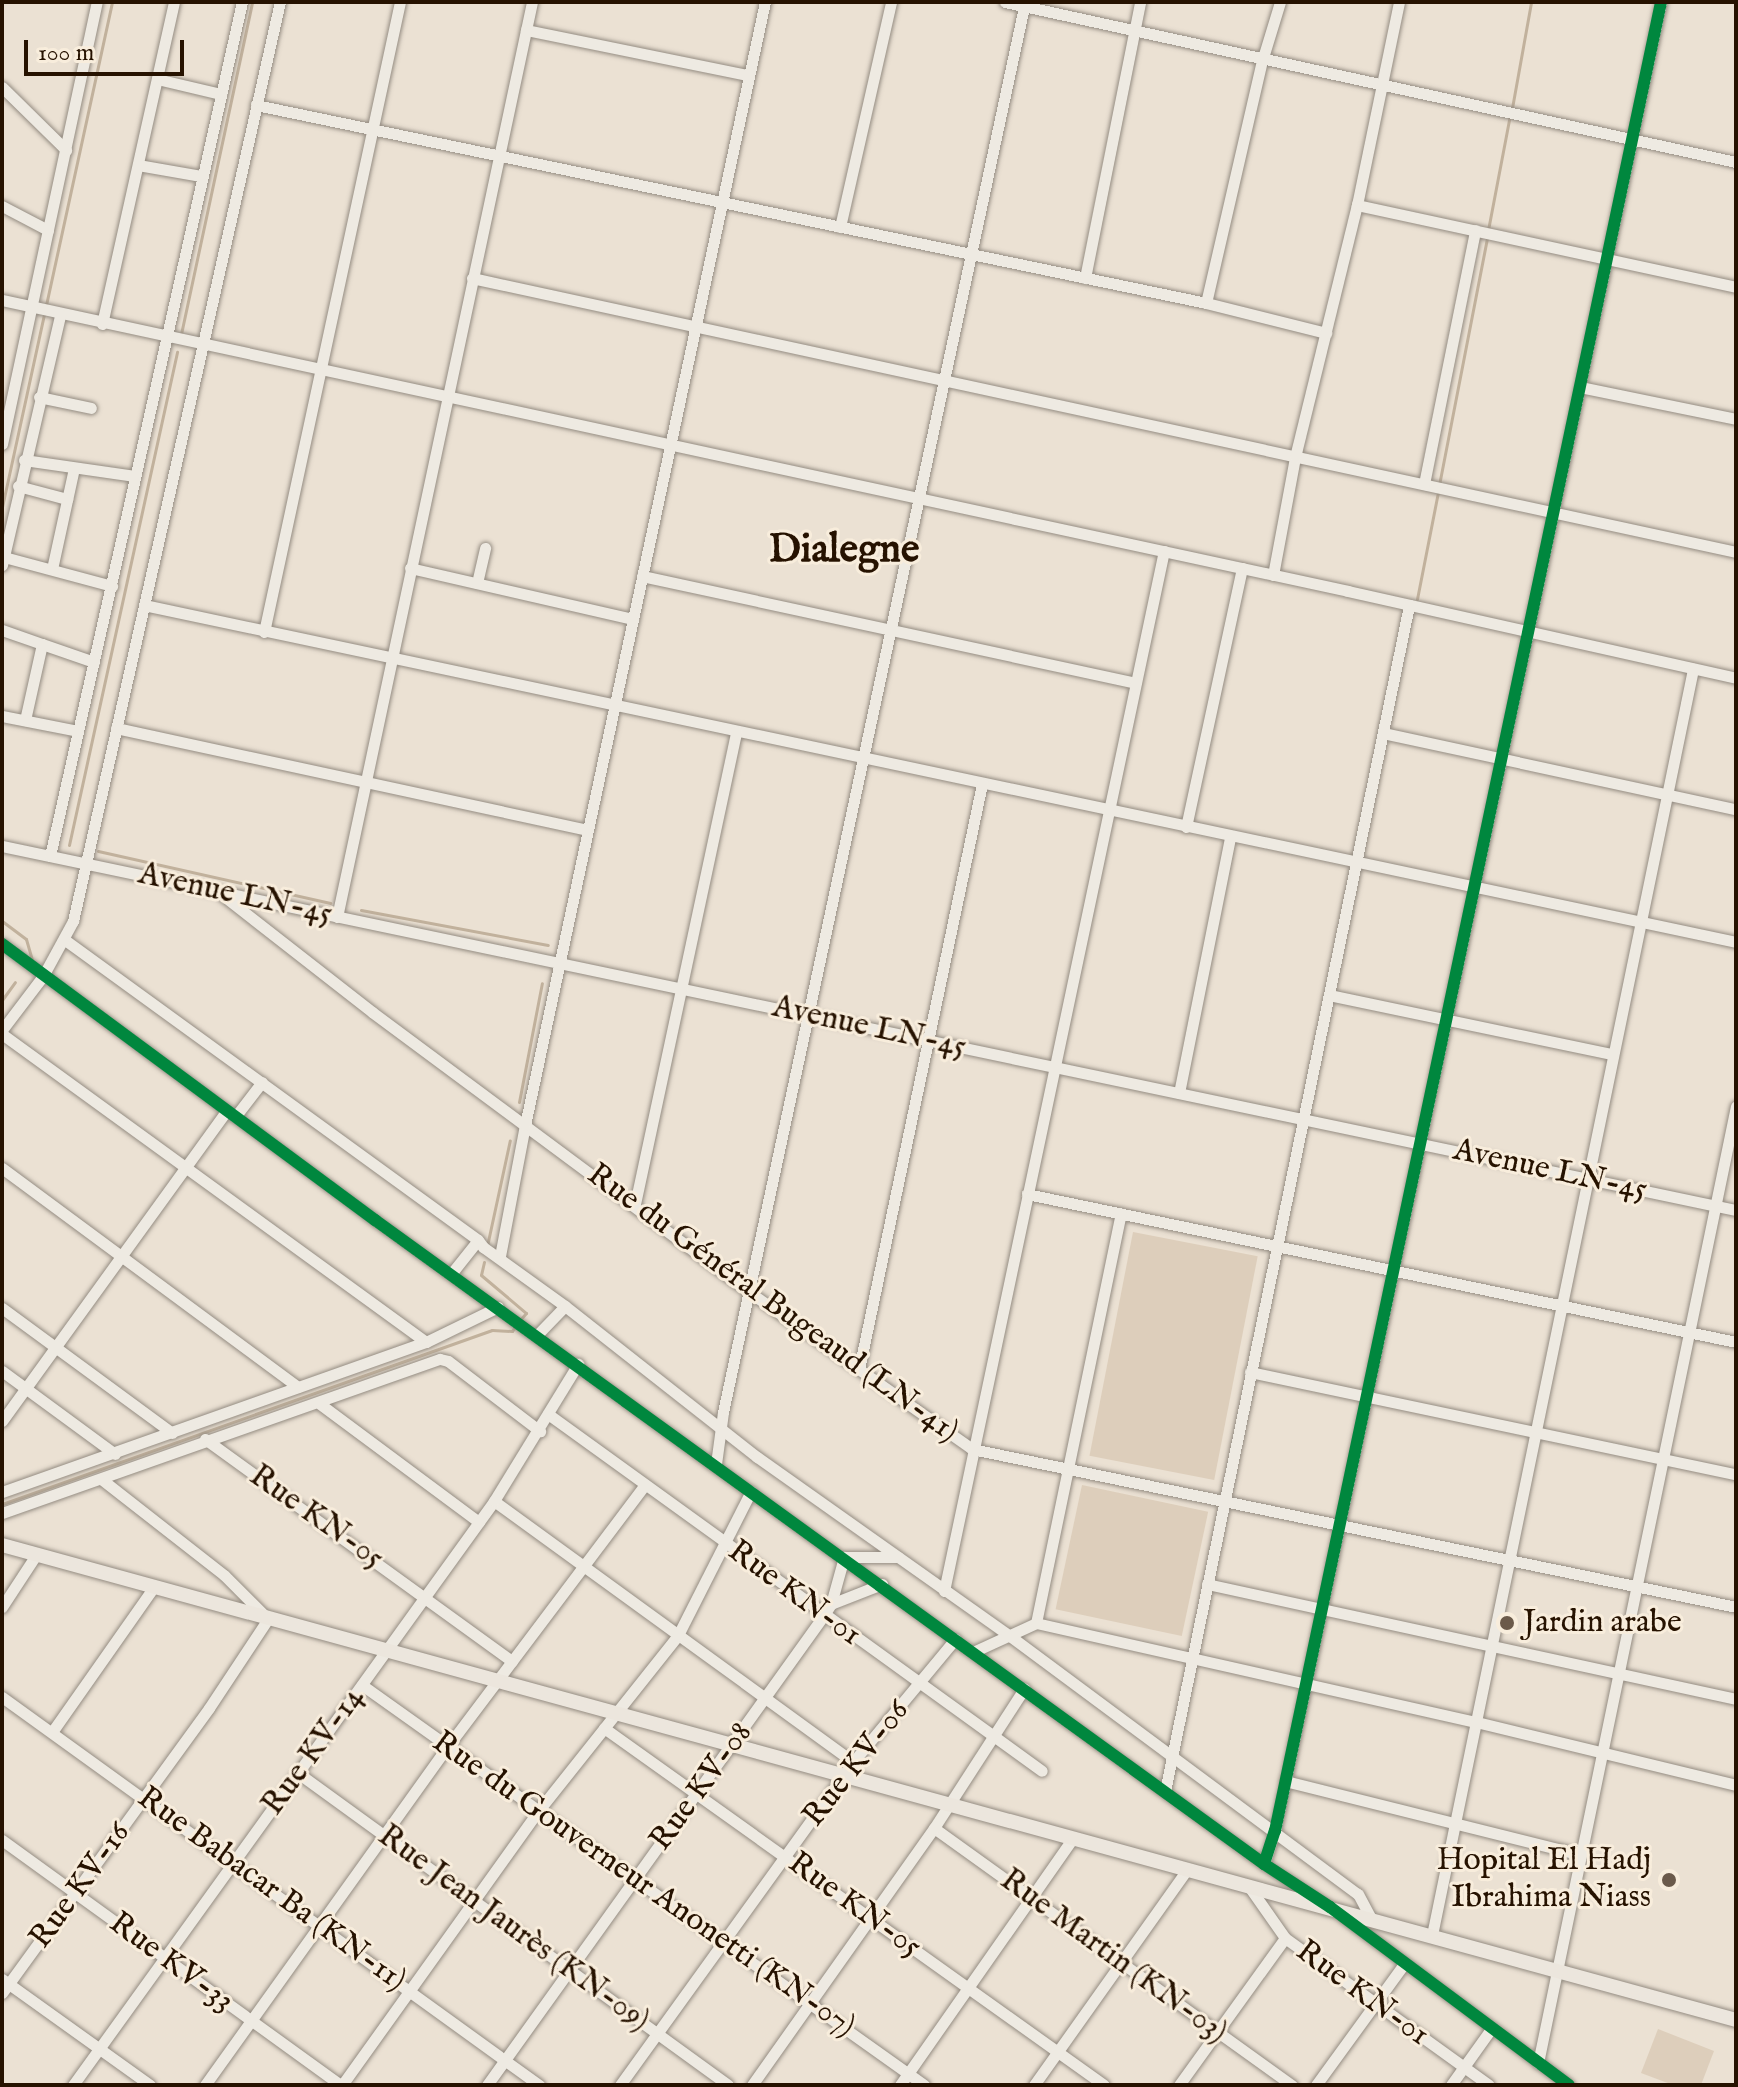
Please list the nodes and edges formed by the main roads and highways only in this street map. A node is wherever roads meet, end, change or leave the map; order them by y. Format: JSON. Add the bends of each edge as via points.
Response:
{"nodes":[{"id":1,"x":2,"y":1545,"type":"edge"},
{"id":2,"x":1736,"y":2020,"type":"edge"}],
"edges":[{"from":1,"to":2,"type":"main road","via":[[734,1745],[848,1768],[947,1805]]}]}
